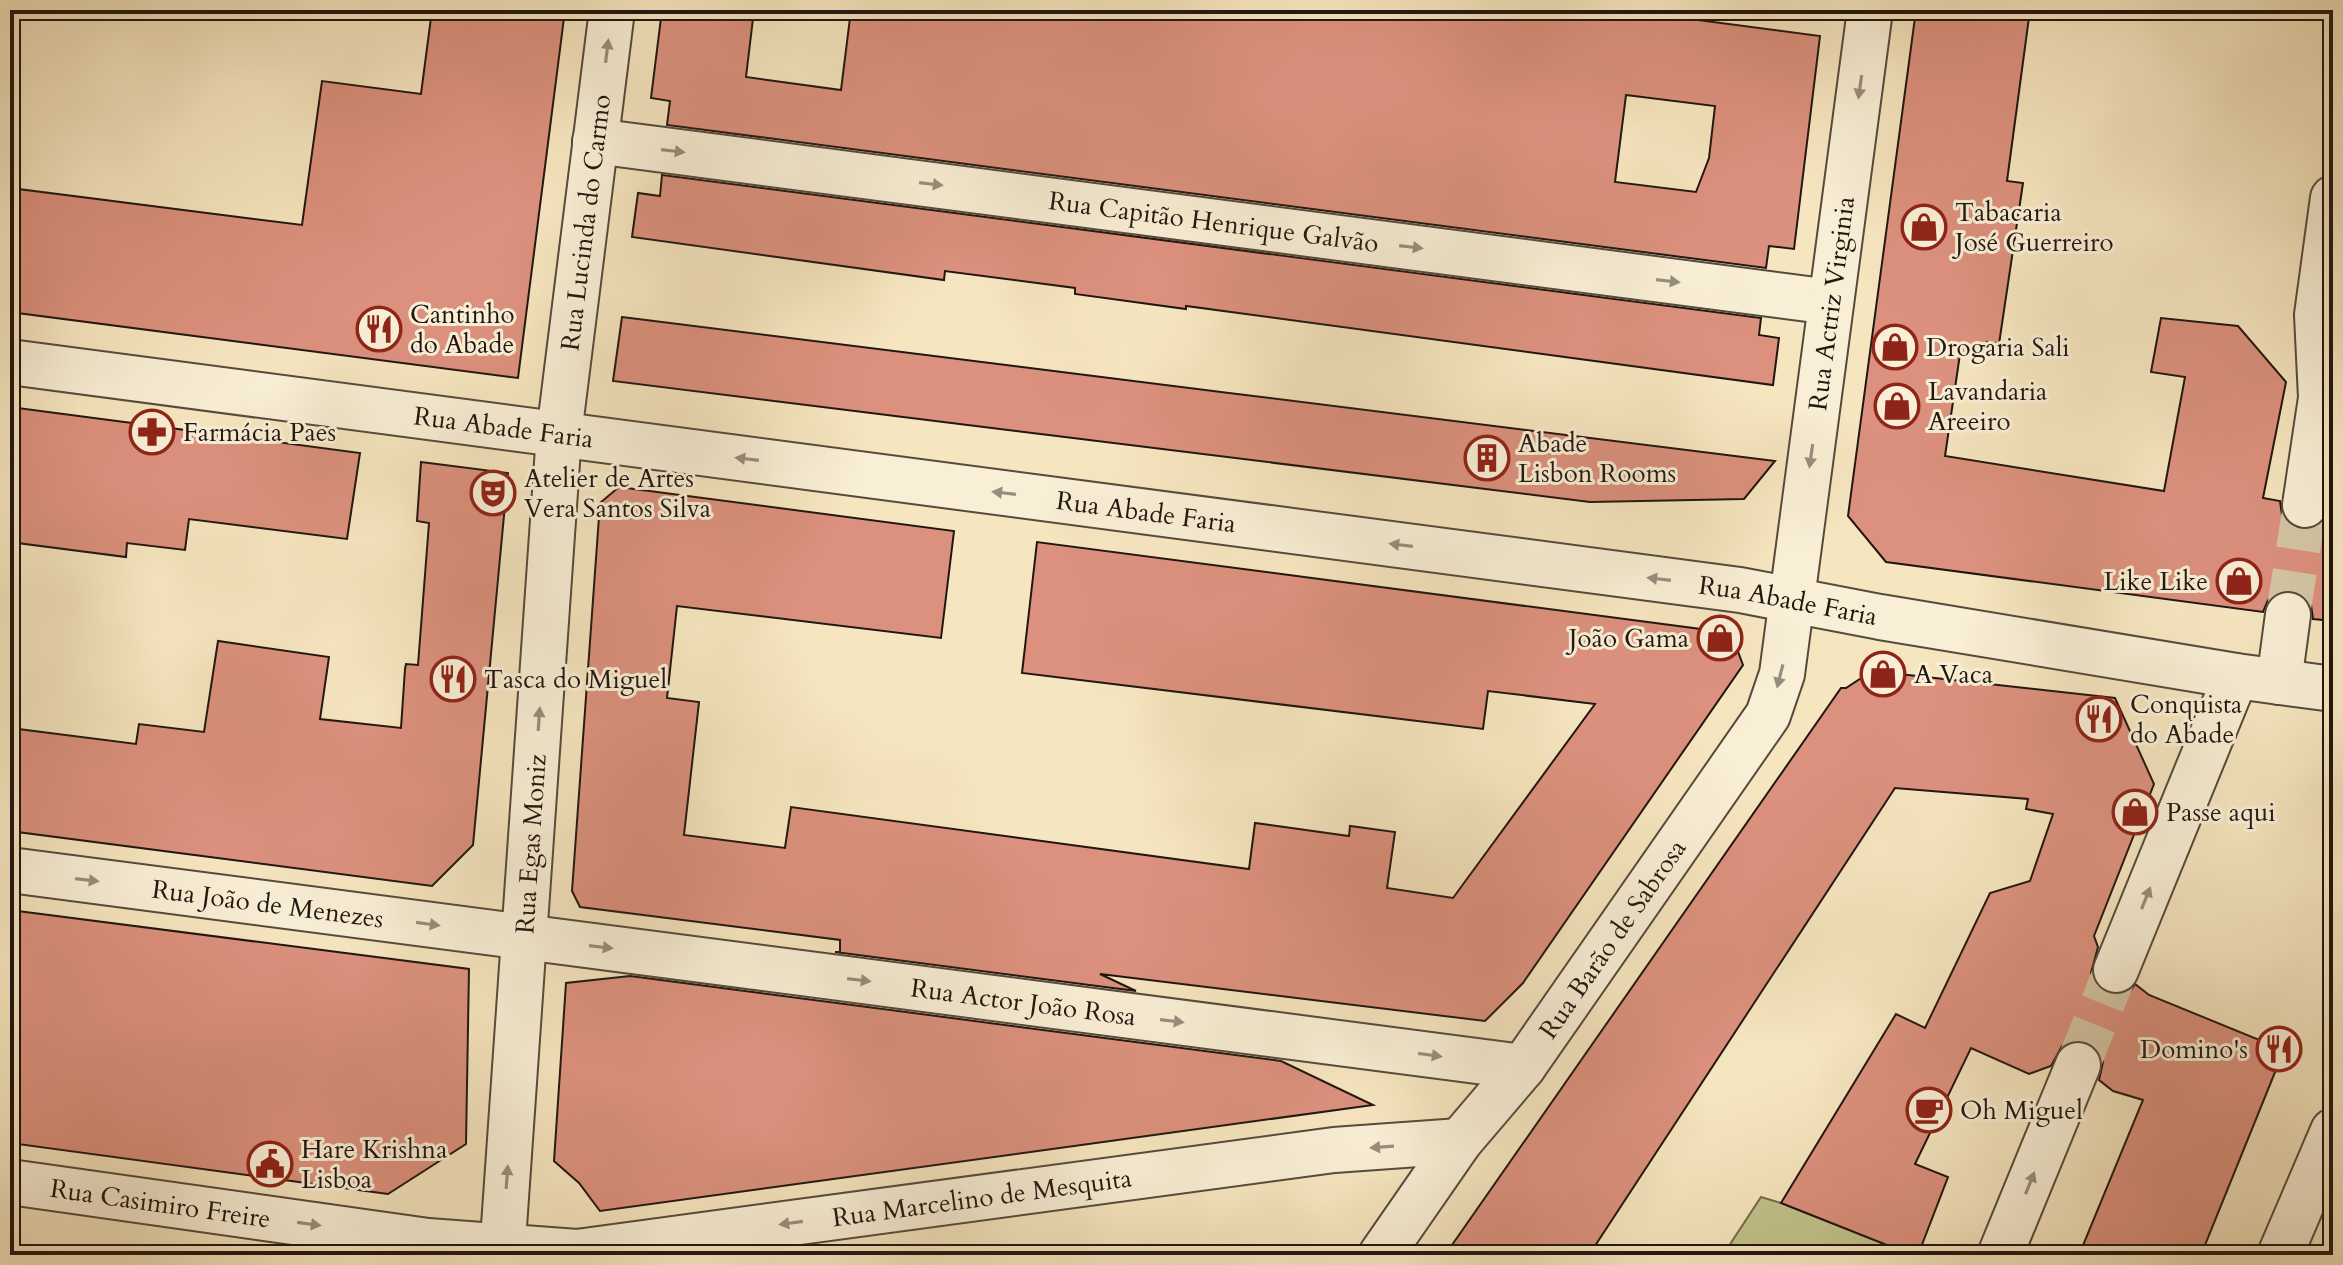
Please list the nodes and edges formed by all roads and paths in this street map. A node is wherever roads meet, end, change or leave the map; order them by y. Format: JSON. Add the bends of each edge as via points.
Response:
{"nodes":[{"id":1,"x":612,"y":10,"type":"edge"},
{"id":2,"x":1870,"y":10,"type":"edge"},
{"id":3,"x":595,"y":141,"type":"junction"},
{"id":4,"x":2333,"y":198,"type":"edge"},
{"id":5,"x":1831,"y":302,"type":"junction"},
{"id":6,"x":10,"y":362,"type":"edge"},
{"id":7,"x":559,"y":434,"type":"junction"},
{"id":8,"x":2305,"y":505,"type":"tunnel mouth"},
{"id":9,"x":1791,"y":599,"type":"junction"},
{"id":10,"x":2288,"y":615,"type":"tunnel mouth"},
{"id":11,"x":2236,"y":676,"type":"junction"},
{"id":12,"x":2279,"y":682,"type":"junction"},
{"id":13,"x":2333,"y":689,"type":"edge"},
{"id":14,"x":10,"y":870,"type":"edge"},
{"id":15,"x":524,"y":937,"type":"junction"},
{"id":16,"x":2116,"y":970,"type":"tunnel mouth"},
{"id":17,"x":2078,"y":1065,"type":"tunnel mouth"},
{"id":18,"x":1523,"y":1067,"type":"junction"},
{"id":19,"x":2333,"y":1131,"type":"edge"},
{"id":20,"x":1460,"y":1141,"type":"junction"},
{"id":21,"x":10,"y":1182,"type":"edge"},
{"id":22,"x":502,"y":1251,"type":"edge"},
{"id":23,"x":1381,"y":1255,"type":"edge"},
{"id":24,"x":2000,"y":1255,"type":"edge"},
{"id":25,"x":2280,"y":1255,"type":"edge"}],
"edges":[{"from":3,"to":1,"type":"street","name":"Rua Lucinda do Carmo","one_way":true},
{"from":2,"to":5,"type":"street","name":"Rua Actriz Virginia","one_way":true},
{"from":3,"to":5,"type":"street","name":"Rua Capitão Henrique Galvão","one_way":true},
{"from":3,"to":7,"type":"street","name":"Rua Lucinda do Carmo"},
{"from":4,"to":8,"type":"street","via":[[2317,315],[2321,398]]},
{"from":5,"to":9,"type":"street","name":"Rua Actriz Virginia","one_way":true},
{"from":6,"to":7,"type":"street","name":"Rua Abade Faria"},
{"from":9,"to":7,"type":"street","name":"Rua Abade Faria","one_way":true},
{"from":15,"to":7,"type":"street","name":"Rua Egas Moniz","one_way":true},
{"from":9,"to":11,"type":"street","name":"Rua Abade Faria"},
{"from":9,"to":18,"type":"street","name":"Rua Barão de Sabrosa","one_way":true,"via":[[1782,674],[1768,715]]},
{"from":10,"to":12,"type":"street"},
{"from":11,"to":12,"type":"street","name":"Rua Abade Faria"},
{"from":16,"to":11,"type":"street","one_way":true},
{"from":12,"to":13,"type":"street","name":"Rua Abade Faria"},
{"from":14,"to":15,"type":"street","name":"Rua João de Menezes","one_way":true},
{"from":15,"to":18,"type":"street","name":"Rua Actor João Rosa","one_way":true},
{"from":22,"to":15,"type":"street","name":"Rua Egas Moniz","one_way":true},
{"from":24,"to":17,"type":"street","one_way":true},
{"from":18,"to":20,"type":"street","name":"Rua Barão de Sabrosa"},
{"from":19,"to":25,"type":"street"},
{"from":20,"to":22,"type":"street","name":"Rua Marcelino de Mesquita","one_way":true,"via":[[1325,1151],[577,1252]]},
{"from":20,"to":23,"type":"street","name":"Rua Barão de Sabrosa"},
{"from":21,"to":22,"type":"street","name":"Rua Casimiro Freire","one_way":true}]}
